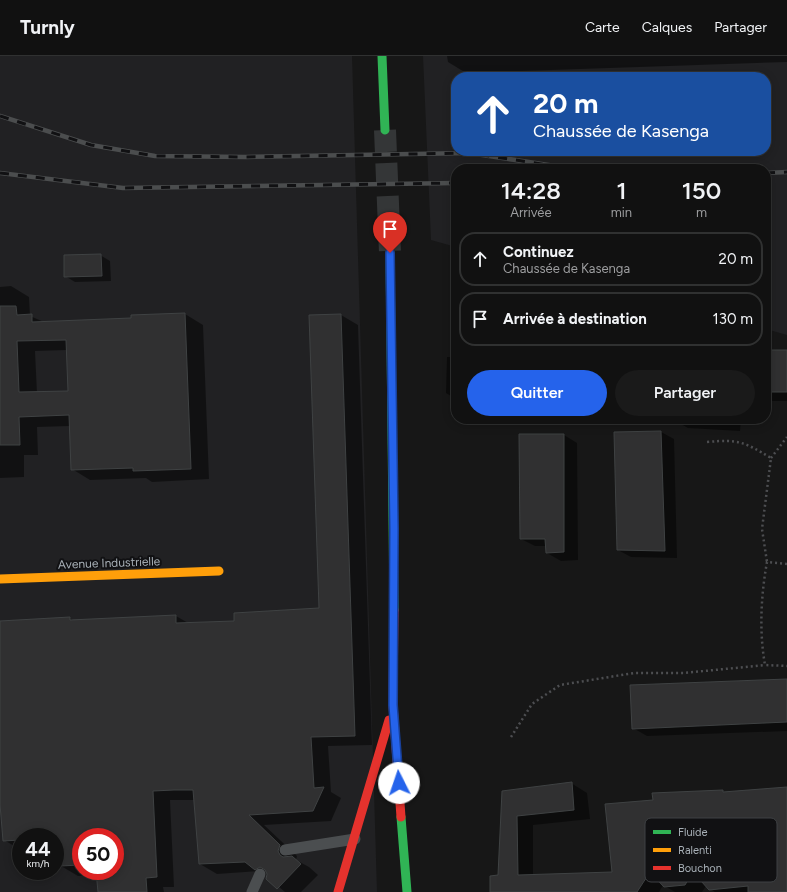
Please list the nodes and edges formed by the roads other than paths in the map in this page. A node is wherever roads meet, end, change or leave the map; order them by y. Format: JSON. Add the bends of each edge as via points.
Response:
{"nodes":[{"id":1,"x":382,"y":56,"type":"edge"},
{"id":2,"x":386,"y":130,"type":"tunnel mouth"},
{"id":3,"x":390,"y":253,"type":"tunnel mouth"},
{"id":4,"x":219,"y":571,"type":"dead end"},
{"id":5,"x":0,"y":579,"type":"edge"},
{"id":6,"x":393,"y":705,"type":"junction"},
{"id":7,"x":355,"y":839,"type":"junction"},
{"id":8,"x":285,"y":850,"type":"dead end"},
{"id":9,"x":260,"y":874,"type":"dead end"},
{"id":10,"x":252,"y":892,"type":"edge"},
{"id":11,"x":338,"y":892,"type":"edge"},
{"id":12,"x":407,"y":892,"type":"edge"}],
"edges":[{"from":1,"to":2,"type":"main road"},
{"from":3,"to":6,"type":"main road","via":[[394,528]]},
{"from":4,"to":5,"type":"main road","name":"Avenue Industrielle"},
{"from":6,"to":7,"type":"main road"},
{"from":6,"to":12,"type":"main road"},
{"from":7,"to":8,"type":"lane"},
{"from":7,"to":11,"type":"main road"},
{"from":9,"to":10,"type":"lane"}]}
